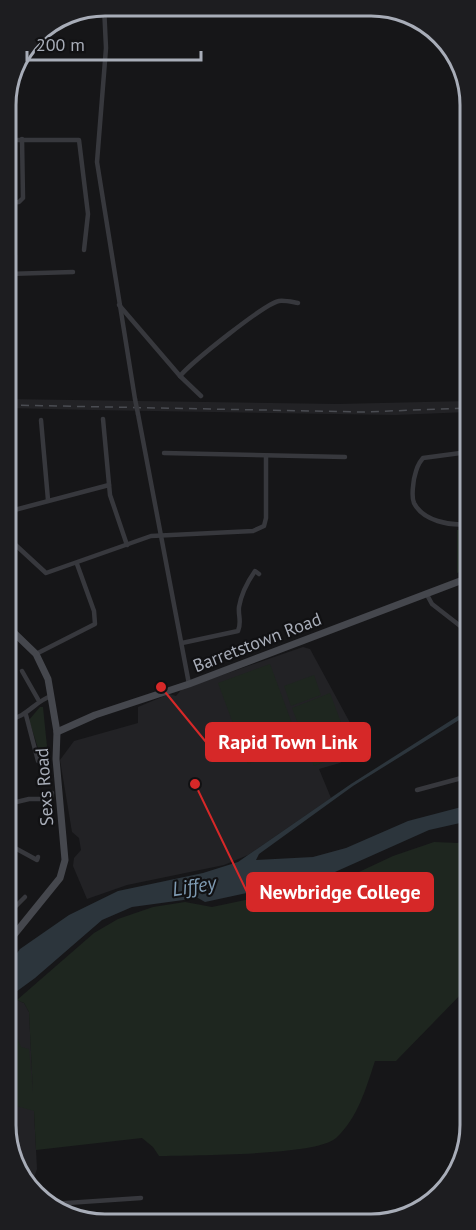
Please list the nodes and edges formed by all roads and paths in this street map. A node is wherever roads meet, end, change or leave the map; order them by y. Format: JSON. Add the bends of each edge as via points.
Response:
{"nodes":[{"id":1,"x":104,"y":16,"type":"edge"},
{"id":2,"x":17,"y":139,"type":"edge"},
{"id":3,"x":22,"y":139,"type":"junction"},
{"id":4,"x":17,"y":202,"type":"edge"},
{"id":5,"x":84,"y":250,"type":"dead end"},
{"id":6,"x":73,"y":272,"type":"dead end"},
{"id":7,"x":17,"y":274,"type":"edge"},
{"id":8,"x":298,"y":303,"type":"dead end"},
{"id":9,"x":119,"y":304,"type":"junction"},
{"id":10,"x":180,"y":375,"type":"junction"},
{"id":11,"x":201,"y":396,"type":"dead end"},
{"id":12,"x":104,"y":419,"type":"dead end"},
{"id":13,"x":41,"y":420,"type":"dead end"},
{"id":14,"x":164,"y":453,"type":"dead end"},
{"id":15,"x":460,"y":453,"type":"edge"},
{"id":16,"x":266,"y":456,"type":"junction"},
{"id":17,"x":345,"y":457,"type":"dead end"},
{"id":18,"x":109,"y":485,"type":"junction"},
{"id":19,"x":48,"y":500,"type":"junction"},
{"id":20,"x":17,"y":509,"type":"edge"},
{"id":21,"x":460,"y":525,"type":"edge"},
{"id":22,"x":162,"y":534,"type":"junction"},
{"id":23,"x":127,"y":544,"type":"junction"},
{"id":24,"x":17,"y":546,"type":"edge"},
{"id":25,"x":77,"y":564,"type":"junction"},
{"id":26,"x":259,"y":574,"type":"dead end"},
{"id":27,"x":460,"y":581,"type":"edge"},
{"id":28,"x":426,"y":593,"type":"junction"},
{"id":29,"x":459,"y":625,"type":"edge"},
{"id":30,"x":16,"y":635,"type":"edge"},
{"id":31,"x":182,"y":643,"type":"junction"},
{"id":32,"x":36,"y":654,"type":"junction"},
{"id":33,"x":22,"y":671,"type":"dead end"},
{"id":34,"x":189,"y":684,"type":"junction"},
{"id":35,"x":51,"y":696,"type":"junction"},
{"id":36,"x":39,"y":701,"type":"junction"},
{"id":37,"x":26,"y":715,"type":"junction"},
{"id":38,"x":16,"y":718,"type":"edge"},
{"id":39,"x":57,"y":732,"type":"junction"},
{"id":40,"x":38,"y":761,"type":"dead end"},
{"id":41,"x":459,"y":779,"type":"edge"},
{"id":42,"x":417,"y":790,"type":"dead end"},
{"id":43,"x":52,"y":793,"type":"dead end"},
{"id":44,"x":16,"y":802,"type":"edge"},
{"id":45,"x":16,"y":847,"type":"edge"},
{"id":46,"x":38,"y":857,"type":"dead end"},
{"id":47,"x":23,"y":901,"type":"dead end"},
{"id":48,"x":16,"y":907,"type":"edge"},
{"id":49,"x":16,"y":931,"type":"edge"},
{"id":50,"x":141,"y":1198,"type":"dead end"},
{"id":51,"x":64,"y":1203,"type":"edge"}],
"edges":[{"from":1,"to":9,"type":"street","via":[[106,48],[97,162]]},
{"from":2,"to":3,"type":"street"},
{"from":3,"to":4,"type":"street","via":[[23,198]]},
{"from":3,"to":5,"type":"street","via":[[79,140],[88,213]]},
{"from":6,"to":7,"type":"street"},
{"from":8,"to":10,"type":"street","via":[[277,301],[208,348]]},
{"from":9,"to":10,"type":"street"},
{"from":9,"to":22,"type":"street","bridge":true},
{"from":10,"to":11,"type":"street"},
{"from":12,"to":18,"type":"street"},
{"from":13,"to":19,"type":"street"},
{"from":14,"to":16,"type":"street"},
{"from":15,"to":21,"type":"street","via":[[423,458],[412,492],[417,506],[436,520]]},
{"from":16,"to":17,"type":"street"},
{"from":16,"to":22,"type":"street","via":[[264,526],[253,531]]},
{"from":18,"to":19,"type":"street"},
{"from":18,"to":23,"type":"street","via":[[114,512]]},
{"from":19,"to":20,"type":"street"},
{"from":22,"to":23,"type":"street"},
{"from":22,"to":31,"type":"street"},
{"from":23,"to":25,"type":"street"},
{"from":24,"to":25,"type":"street","via":[[43,572]]},
{"from":25,"to":32,"type":"street","via":[[95,624]]},
{"from":26,"to":31,"type":"street","via":[[255,571],[243,595],[238,609],[238,631]]},
{"from":27,"to":28,"type":"street","name":"Barretstown Road"},
{"from":28,"to":29,"type":"street","via":[[432,604]]},
{"from":28,"to":34,"type":"street","name":"Barretstown Road"},
{"from":30,"to":32,"type":"street","name":"Sexs Road"},
{"from":31,"to":34,"type":"street"},
{"from":32,"to":35,"type":"street","name":"Sexs Road"},
{"from":33,"to":36,"type":"street"},
{"from":34,"to":39,"type":"street","name":"Barretstown Road"},
{"from":35,"to":36,"type":"street"},
{"from":35,"to":39,"type":"street","name":"Sexs Road"},
{"from":36,"to":37,"type":"street"},
{"from":37,"to":38,"type":"street"},
{"from":37,"to":40,"type":"street"},
{"from":39,"to":49,"type":"street","name":"Sexs Road","via":[[65,860],[60,878]]},
{"from":41,"to":42,"type":"street"},
{"from":43,"to":44,"type":"street","via":[[50,802],[29,799]]},
{"from":45,"to":46,"type":"street","via":[[26,855],[37,860]]},
{"from":47,"to":48,"type":"street"},
{"from":50,"to":51,"type":"street"}]}
